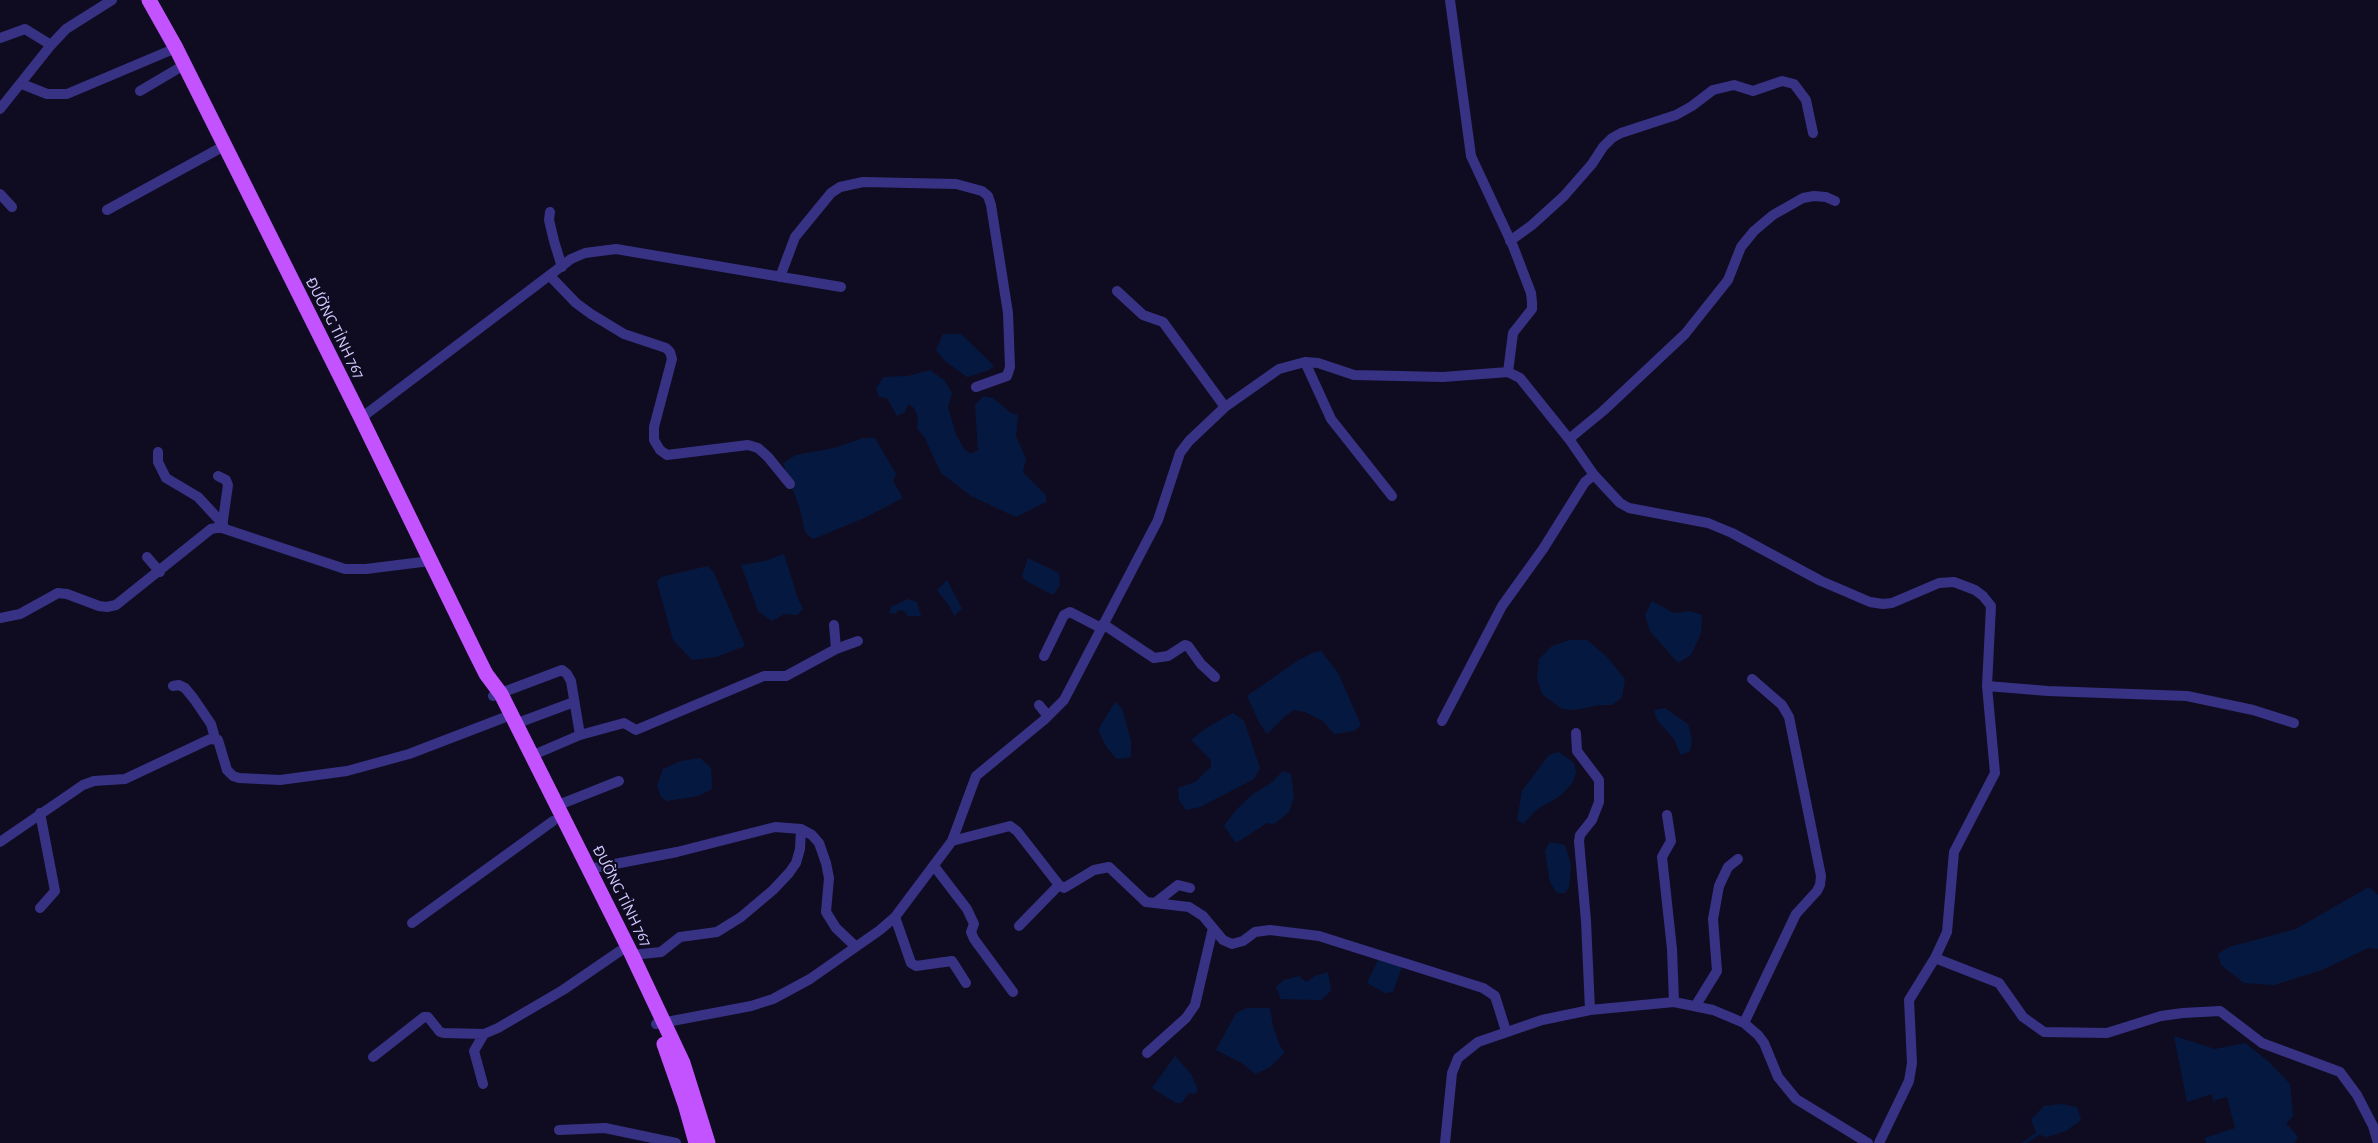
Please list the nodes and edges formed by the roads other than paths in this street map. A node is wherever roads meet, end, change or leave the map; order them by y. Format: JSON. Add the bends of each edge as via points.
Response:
{"nodes":[{"id":1,"x":112,"y":0,"type":"edge"},
{"id":2,"x":149,"y":0,"type":"edge"},
{"id":3,"x":1450,"y":0,"type":"edge"},
{"id":4,"x":0,"y":38,"type":"edge"},
{"id":5,"x":51,"y":45,"type":"junction"},
{"id":6,"x":176,"y":48,"type":"junction"},
{"id":7,"x":184,"y":65,"type":"junction"},
{"id":8,"x":22,"y":84,"type":"junction"},
{"id":9,"x":140,"y":91,"type":"dead end"},
{"id":10,"x":0,"y":109,"type":"edge"},
{"id":11,"x":1813,"y":133,"type":"dead end"},
{"id":12,"x":224,"y":146,"type":"junction"},
{"id":13,"x":0,"y":194,"type":"edge"},
{"id":14,"x":1835,"y":201,"type":"dead end"},
{"id":15,"x":12,"y":207,"type":"dead end"},
{"id":16,"x":107,"y":210,"type":"dead end"},
{"id":17,"x":550,"y":212,"type":"dead end"},
{"id":18,"x":1510,"y":241,"type":"junction"},
{"id":19,"x":562,"y":267,"type":"junction"},
{"id":20,"x":550,"y":276,"type":"junction"},
{"id":21,"x":780,"y":277,"type":"junction"},
{"id":22,"x":841,"y":287,"type":"dead end"},
{"id":23,"x":1117,"y":291,"type":"dead end"},
{"id":24,"x":1305,"y":362,"type":"junction"},
{"id":25,"x":1508,"y":372,"type":"junction"},
{"id":26,"x":976,"y":387,"type":"dead end"},
{"id":27,"x":1225,"y":407,"type":"junction"},
{"id":28,"x":361,"y":418,"type":"junction"},
{"id":29,"x":1569,"y":440,"type":"junction"},
{"id":30,"x":158,"y":452,"type":"dead end"},
{"id":31,"x":1594,"y":475,"type":"junction"},
{"id":32,"x":218,"y":476,"type":"dead end"},
{"id":33,"x":790,"y":484,"type":"dead end"},
{"id":34,"x":1392,"y":496,"type":"dead end"},
{"id":35,"x":223,"y":526,"type":"junction"},
{"id":36,"x":147,"y":557,"type":"dead end"},
{"id":37,"x":430,"y":561,"type":"junction"},
{"id":38,"x":160,"y":572,"type":"junction"},
{"id":39,"x":0,"y":618,"type":"edge"},
{"id":40,"x":834,"y":625,"type":"dead end"},
{"id":41,"x":1102,"y":626,"type":"junction"},
{"id":42,"x":858,"y":641,"type":"dead end"},
{"id":43,"x":836,"y":649,"type":"junction"},
{"id":44,"x":1044,"y":656,"type":"dead end"},
{"id":45,"x":1215,"y":677,"type":"dead end"},
{"id":46,"x":1752,"y":679,"type":"dead end"},
{"id":47,"x":173,"y":686,"type":"dead end"},
{"id":48,"x":1987,"y":686,"type":"junction"},
{"id":49,"x":497,"y":695,"type":"junction"},
{"id":50,"x":574,"y":702,"type":"junction"},
{"id":51,"x":1039,"y":705,"type":"dead end"},
{"id":52,"x":1048,"y":716,"type":"junction"},
{"id":53,"x":509,"y":721,"type":"junction"},
{"id":54,"x":1442,"y":721,"type":"dead end"},
{"id":55,"x":2294,"y":723,"type":"dead end"},
{"id":56,"x":1576,"y":733,"type":"dead end"},
{"id":57,"x":580,"y":735,"type":"junction"},
{"id":58,"x":215,"y":738,"type":"junction"},
{"id":59,"x":531,"y":756,"type":"junction"},
{"id":60,"x":620,"y":781,"type":"dead end"},
{"id":61,"x":556,"y":806,"type":"junction"},
{"id":62,"x":40,"y":813,"type":"junction"},
{"id":63,"x":1667,"y":815,"type":"dead end"},
{"id":64,"x":554,"y":821,"type":"junction"},
{"id":65,"x":801,"y":829,"type":"junction"},
{"id":66,"x":952,"y":841,"type":"junction"},
{"id":67,"x":0,"y":842,"type":"edge"},
{"id":68,"x":1738,"y":860,"type":"dead end"},
{"id":69,"x":934,"y":866,"type":"junction"},
{"id":70,"x":589,"y":869,"type":"junction"},
{"id":71,"x":1059,"y":885,"type":"junction"},
{"id":72,"x":1190,"y":888,"type":"dead end"},
{"id":73,"x":1155,"y":903,"type":"junction"},
{"id":74,"x":40,"y":908,"type":"dead end"},
{"id":75,"x":895,"y":917,"type":"junction"},
{"id":76,"x":412,"y":923,"type":"dead end"},
{"id":77,"x":1019,"y":926,"type":"dead end"},
{"id":78,"x":1213,"y":928,"type":"junction"},
{"id":79,"x":855,"y":946,"type":"junction"},
{"id":80,"x":626,"y":953,"type":"junction"},
{"id":81,"x":1935,"y":958,"type":"junction"},
{"id":82,"x":966,"y":983,"type":"dead end"},
{"id":83,"x":1013,"y":992,"type":"dead end"},
{"id":84,"x":1674,"y":1002,"type":"junction"},
{"id":85,"x":1696,"y":1005,"type":"junction"},
{"id":86,"x":1590,"y":1010,"type":"junction"},
{"id":87,"x":659,"y":1023,"type":"junction"},
{"id":88,"x":1744,"y":1023,"type":"junction"},
{"id":89,"x":1506,"y":1031,"type":"junction"},
{"id":90,"x":484,"y":1034,"type":"junction"},
{"id":91,"x":1147,"y":1053,"type":"dead end"},
{"id":92,"x":373,"y":1057,"type":"dead end"},
{"id":93,"x":483,"y":1084,"type":"dead end"},
{"id":94,"x":559,"y":1130,"type":"dead end"},
{"id":95,"x":676,"y":1143,"type":"edge"},
{"id":96,"x":696,"y":1143,"type":"edge"},
{"id":97,"x":708,"y":1143,"type":"edge"},
{"id":98,"x":1445,"y":1143,"type":"edge"},
{"id":99,"x":1868,"y":1143,"type":"edge"},
{"id":100,"x":1879,"y":1143,"type":"edge"},
{"id":101,"x":2378,"y":1143,"type":"edge"}],
"edges":[{"from":1,"to":5,"type":"street","via":[[74,24]]},
{"from":2,"to":6,"type":"main road","name":"ĐƯỜNG TỈNH 767"},
{"from":3,"to":18,"type":"street","via":[[1471,156]]},
{"from":4,"to":5,"type":"street","via":[[25,29]]},
{"from":5,"to":8,"type":"street"},
{"from":6,"to":7,"type":"main road","name":"ĐƯỜNG TỈNH 767"},
{"from":6,"to":8,"type":"street","via":[[67,94],[47,94]]},
{"from":7,"to":9,"type":"street"},
{"from":7,"to":12,"type":"main road","name":"ĐƯỜNG TỈNH 767"},
{"from":8,"to":10,"type":"street"},
{"from":11,"to":18,"type":"street","via":[[1806,100],[1794,84],[1782,81],[1753,91],[1734,85],[1713,90],[1682,111],[1612,138],[1564,196]]},
{"from":12,"to":16,"type":"street"},
{"from":12,"to":28,"type":"main road","name":"ĐƯỜNG TỈNH 767"},
{"from":13,"to":15,"type":"street"},
{"from":14,"to":29,"type":"street","via":[[1826,197],[1803,198],[1754,231],[1737,255],[1728,280],[1685,334]]},
{"from":17,"to":19,"type":"street"},
{"from":18,"to":25,"type":"street","via":[[1531,293],[1532,309],[1513,333]]},
{"from":19,"to":20,"type":"street"},
{"from":19,"to":21,"type":"street","via":[[585,253],[616,249]]},
{"from":20,"to":28,"type":"street"},
{"from":20,"to":33,"type":"street","via":[[591,314],[624,334],[670,352],[672,359],[654,427],[654,440],[660,450],[667,455],[748,445],[768,457]]},
{"from":21,"to":22,"type":"street"},
{"from":21,"to":26,"type":"street","via":[[795,237],[840,186],[864,182],[956,184],[982,191],[991,205],[1008,313],[1010,367],[1007,376]]},
{"from":23,"to":27,"type":"street","via":[[1143,315],[1163,322]]},
{"from":24,"to":25,"type":"street","via":[[1354,375],[1443,377]]},
{"from":24,"to":27,"type":"street","via":[[1279,369]]},
{"from":24,"to":34,"type":"street","via":[[1331,419]]},
{"from":25,"to":29,"type":"street","via":[[1520,378]]},
{"from":27,"to":41,"type":"street","via":[[1180,453],[1158,520]]},
{"from":28,"to":37,"type":"main road","name":"ĐƯỜNG TỈNH 767"},
{"from":29,"to":31,"type":"street"},
{"from":30,"to":35,"type":"street","via":[[166,478],[198,497]]},
{"from":31,"to":48,"type":"street","via":[[1629,508],[1708,523],[1732,532],[1821,581],[1870,602],[1892,603],[1939,583],[1954,582],[1975,590],[1991,606]]},
{"from":31,"to":54,"type":"street","via":[[1585,482],[1544,549],[1502,606]]},
{"from":32,"to":35,"type":"street","via":[[228,485]]},
{"from":35,"to":37,"type":"street","via":[[345,569]]},
{"from":35,"to":38,"type":"street","via":[[211,529]]},
{"from":36,"to":38,"type":"street"},
{"from":37,"to":49,"type":"main road","name":"ĐƯỜNG TỈNH 767"},
{"from":38,"to":39,"type":"street","via":[[107,608],[58,593],[20,614]]},
{"from":40,"to":43,"type":"street"},
{"from":41,"to":44,"type":"street","via":[[1070,612],[1064,615]]},
{"from":41,"to":45,"type":"street","via":[[1154,658],[1188,646]]},
{"from":41,"to":52,"type":"street","via":[[1074,684]]},
{"from":42,"to":43,"type":"street"},
{"from":43,"to":57,"type":"street","via":[[786,676],[764,676],[636,730],[624,723]]},
{"from":46,"to":88,"type":"street","via":[[1782,705],[1789,717],[1821,876],[1817,891],[1796,914]]},
{"from":47,"to":58,"type":"street","via":[[184,688],[194,699],[211,724]]},
{"from":48,"to":55,"type":"street","via":[[2187,696]]},
{"from":48,"to":81,"type":"street","via":[[1995,773],[1954,852],[1947,932]]},
{"from":49,"to":50,"type":"street","via":[[562,670],[571,681]]},
{"from":49,"to":53,"type":"main road","name":"ĐƯỜNG TỈNH 767"},
{"from":50,"to":53,"type":"street"},
{"from":50,"to":57,"type":"street"},
{"from":51,"to":52,"type":"street"},
{"from":52,"to":66,"type":"street","via":[[976,776]]},
{"from":53,"to":58,"type":"street","via":[[347,771],[280,780],[233,776]]},
{"from":53,"to":59,"type":"main road","name":"ĐƯỜNG TỈNH 767"},
{"from":53,"to":64,"type":"main road","name":"ĐƯỜNG TỈNH 767"},
{"from":56,"to":86,"type":"street","via":[[1577,751],[1599,780],[1599,802],[1579,841]]},
{"from":57,"to":59,"type":"street"},
{"from":58,"to":62,"type":"street","via":[[125,779],[83,785]]},
{"from":59,"to":61,"type":"main road","name":"ĐƯỜNG TỈNH 767"},
{"from":60,"to":61,"type":"street"},
{"from":61,"to":70,"type":"main road","name":"ĐƯỜNG TỈNH 767"},
{"from":62,"to":67,"type":"street"},
{"from":62,"to":74,"type":"street","via":[[55,891]]},
{"from":63,"to":84,"type":"street","via":[[1671,841],[1662,857]]},
{"from":64,"to":76,"type":"street"},
{"from":64,"to":80,"type":"main road","name":"ĐƯỜNG TỈNH 767"},
{"from":65,"to":70,"type":"street","via":[[775,827]]},
{"from":65,"to":79,"type":"street","via":[[819,843],[826,863],[826,912]]},
{"from":65,"to":80,"type":"street","via":[[800,849],[793,868],[741,917],[717,932],[680,937],[661,952]]},
{"from":66,"to":69,"type":"street"},
{"from":66,"to":71,"type":"street","via":[[1010,826]]},
{"from":68,"to":85,"type":"street","via":[[1728,867],[1719,886],[1713,919],[1717,971]]},
{"from":69,"to":75,"type":"street"},
{"from":69,"to":83,"type":"street","via":[[967,909],[974,924],[974,939]]},
{"from":70,"to":80,"type":"main road","name":"ĐƯỜNG TỈNH 767"},
{"from":71,"to":73,"type":"street","via":[[1064,888],[1094,870],[1109,867],[1137,896]]},
{"from":71,"to":77,"type":"street"},
{"from":72,"to":73,"type":"street","via":[[1178,885]]},
{"from":73,"to":78,"type":"street","via":[[1189,907]]},
{"from":75,"to":79,"type":"street"},
{"from":75,"to":82,"type":"street","via":[[911,963],[916,966],[952,961]]},
{"from":78,"to":89,"type":"street","via":[[1232,944],[1255,932],[1270,930],[1320,936],[1483,988],[1495,996]]},
{"from":78,"to":91,"type":"street","via":[[1195,1005]]},
{"from":79,"to":87,"type":"street","via":[[810,979],[773,999]]},
{"from":80,"to":87,"type":"main road","name":"ĐƯỜNG TỈNH 767"},
{"from":80,"to":90,"type":"street"},
{"from":81,"to":100,"type":"street","via":[[1909,1000],[1909,1081]]},
{"from":81,"to":101,"type":"street","via":[[1994,980],[2023,1017],[2044,1032],[2107,1033],[2161,1016],[2220,1011],[2262,1043],[2340,1072],[2357,1095]]},
{"from":84,"to":85,"type":"street"},
{"from":84,"to":86,"type":"street"},
{"from":85,"to":88,"type":"street"},
{"from":86,"to":89,"type":"street"},
{"from":87,"to":96,"type":"main road","name":"ĐƯỜNG TỈNH 767"},
{"from":87,"to":97,"type":"main road","name":"ĐƯỜNG TỈNH 767","via":[[683,1063]]},
{"from":88,"to":99,"type":"street","via":[[1764,1043],[1778,1077],[1797,1100]]},
{"from":89,"to":98,"type":"street","via":[[1479,1042],[1458,1058],[1452,1073]]},
{"from":90,"to":92,"type":"street","via":[[440,1032],[424,1017]]},
{"from":90,"to":93,"type":"street","via":[[474,1051]]},
{"from":94,"to":95,"type":"street","via":[[605,1128]]}]}
